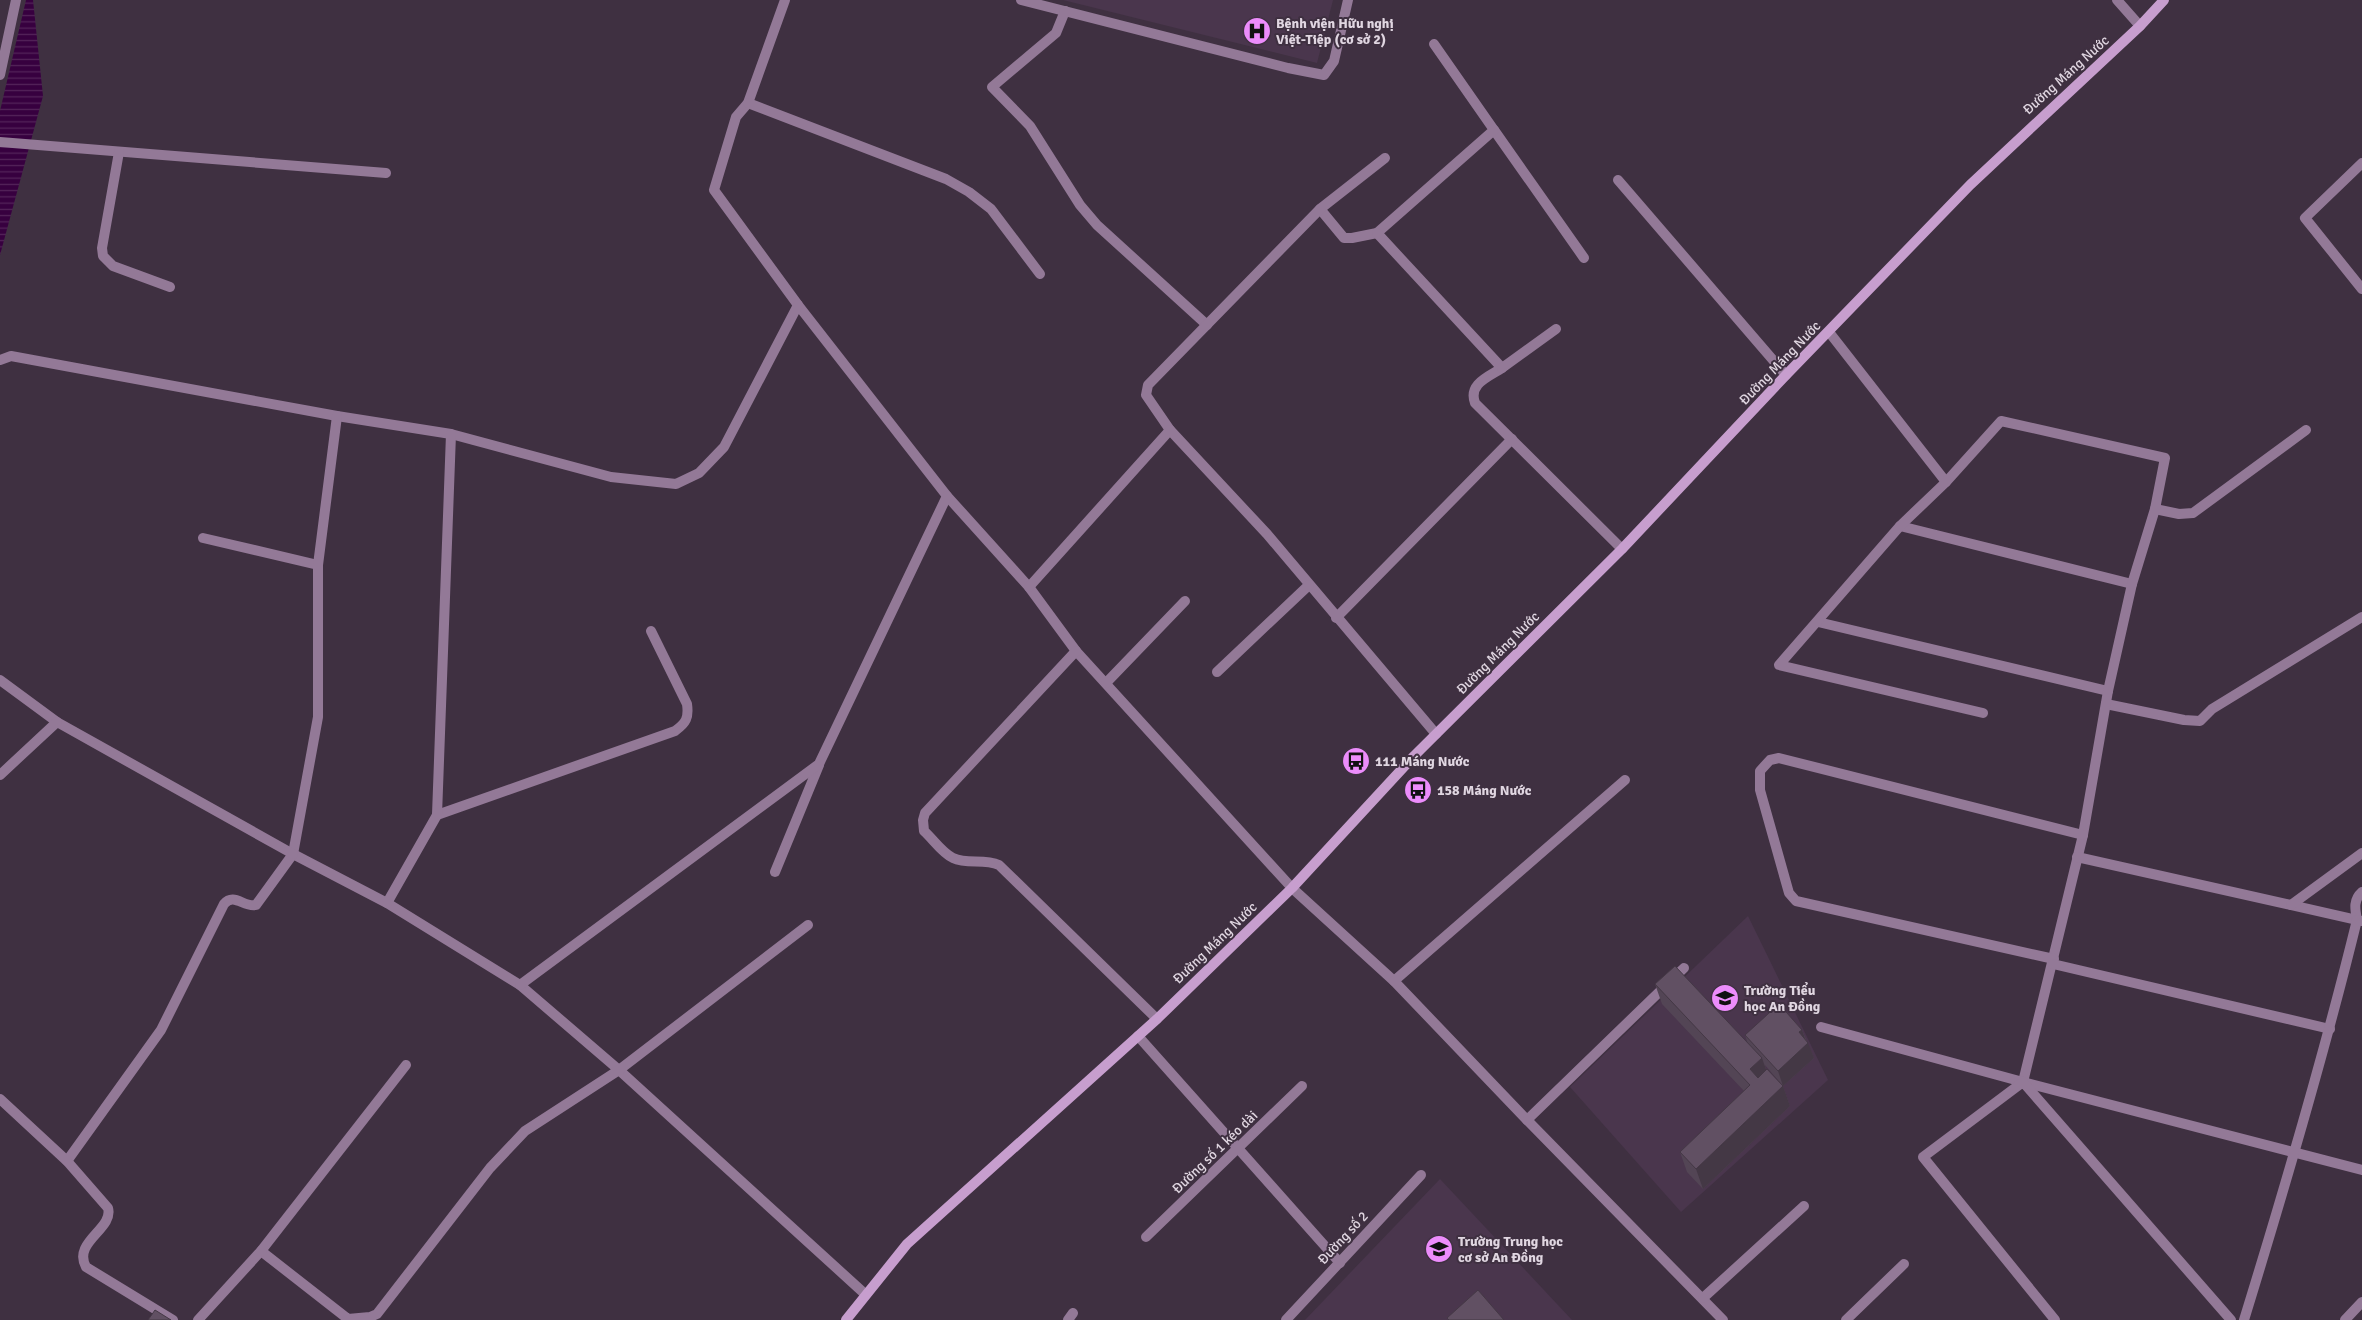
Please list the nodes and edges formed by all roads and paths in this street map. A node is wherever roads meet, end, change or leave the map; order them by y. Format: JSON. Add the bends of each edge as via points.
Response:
{"nodes":[{"id":1,"x":16,"y":0,"type":"edge"},
{"id":2,"x":785,"y":0,"type":"edge"},
{"id":3,"x":1021,"y":0,"type":"edge"},
{"id":4,"x":1348,"y":0,"type":"edge"},
{"id":5,"x":2117,"y":0,"type":"edge"},
{"id":6,"x":2164,"y":0,"type":"edge"},
{"id":7,"x":1066,"y":11,"type":"junction"},
{"id":8,"x":2140,"y":26,"type":"junction"},
{"id":9,"x":1434,"y":44,"type":"dead end"},
{"id":10,"x":0,"y":75,"type":"edge"},
{"id":11,"x":748,"y":103,"type":"junction"},
{"id":12,"x":1494,"y":130,"type":"junction"},
{"id":13,"x":0,"y":142,"type":"edge"},
{"id":14,"x":119,"y":152,"type":"junction"},
{"id":15,"x":1385,"y":158,"type":"dead end"},
{"id":16,"x":2362,"y":164,"type":"edge"},
{"id":17,"x":386,"y":173,"type":"dead end"},
{"id":18,"x":1618,"y":180,"type":"dead end"},
{"id":19,"x":1320,"y":209,"type":"junction"},
{"id":20,"x":1378,"y":233,"type":"junction"},
{"id":21,"x":1584,"y":258,"type":"dead end"},
{"id":22,"x":1040,"y":274,"type":"dead end"},
{"id":23,"x":170,"y":287,"type":"dead end"},
{"id":24,"x":2362,"y":288,"type":"edge"},
{"id":25,"x":798,"y":305,"type":"junction"},
{"id":26,"x":1207,"y":325,"type":"junction"},
{"id":27,"x":1556,"y":329,"type":"dead end"},
{"id":28,"x":1829,"y":332,"type":"junction"},
{"id":29,"x":0,"y":360,"type":"edge"},
{"id":30,"x":1502,"y":368,"type":"junction"},
{"id":31,"x":1786,"y":375,"type":"junction"},
{"id":32,"x":337,"y":416,"type":"junction"},
{"id":33,"x":1170,"y":430,"type":"junction"},
{"id":34,"x":2306,"y":430,"type":"dead end"},
{"id":35,"x":451,"y":434,"type":"junction"},
{"id":36,"x":1512,"y":439,"type":"junction"},
{"id":37,"x":1946,"y":482,"type":"junction"},
{"id":38,"x":946,"y":496,"type":"junction"},
{"id":39,"x":2155,"y":508,"type":"junction"},
{"id":40,"x":1900,"y":526,"type":"junction"},
{"id":41,"x":203,"y":538,"type":"dead end"},
{"id":42,"x":1622,"y":549,"type":"junction"},
{"id":43,"x":318,"y":565,"type":"junction"},
{"id":44,"x":2132,"y":584,"type":"junction"},
{"id":45,"x":1309,"y":585,"type":"junction"},
{"id":46,"x":1030,"y":587,"type":"junction"},
{"id":47,"x":1185,"y":602,"type":"dead end"},
{"id":48,"x":2362,"y":617,"type":"edge"},
{"id":49,"x":1336,"y":618,"type":"junction"},
{"id":50,"x":1818,"y":622,"type":"junction"},
{"id":51,"x":651,"y":630,"type":"dead end"},
{"id":52,"x":1076,"y":651,"type":"junction"},
{"id":53,"x":1217,"y":672,"type":"dead end"},
{"id":54,"x":0,"y":680,"type":"edge"},
{"id":55,"x":1106,"y":683,"type":"junction"},
{"id":56,"x":2108,"y":692,"type":"junction"},
{"id":57,"x":2106,"y":704,"type":"junction"},
{"id":58,"x":1983,"y":712,"type":"dead end"},
{"id":59,"x":56,"y":722,"type":"junction"},
{"id":60,"x":1436,"y":734,"type":"junction"},
{"id":61,"x":820,"y":764,"type":"junction"},
{"id":62,"x":0,"y":775,"type":"edge"},
{"id":63,"x":1625,"y":780,"type":"dead end"},
{"id":64,"x":437,"y":815,"type":"junction"},
{"id":65,"x":2083,"y":835,"type":"junction"},
{"id":66,"x":2362,"y":853,"type":"edge"},
{"id":67,"x":293,"y":854,"type":"junction"},
{"id":68,"x":2077,"y":857,"type":"junction"},
{"id":69,"x":775,"y":872,"type":"dead end"},
{"id":70,"x":1292,"y":888,"type":"junction"},
{"id":71,"x":2362,"y":892,"type":"edge"},
{"id":72,"x":387,"y":902,"type":"junction"},
{"id":73,"x":2291,"y":905,"type":"junction"},
{"id":74,"x":2360,"y":921,"type":"edge"},
{"id":75,"x":808,"y":925,"type":"dead end"},
{"id":76,"x":2054,"y":962,"type":"junction"},
{"id":77,"x":1684,"y":968,"type":"dead end"},
{"id":78,"x":1394,"y":981,"type":"junction"},
{"id":79,"x":520,"y":985,"type":"junction"},
{"id":80,"x":1157,"y":1019,"type":"junction"},
{"id":81,"x":1821,"y":1027,"type":"dead end"},
{"id":82,"x":2330,"y":1029,"type":"junction"},
{"id":83,"x":1138,"y":1036,"type":"junction"},
{"id":84,"x":406,"y":1065,"type":"dead end"},
{"id":85,"x":618,"y":1070,"type":"junction"},
{"id":86,"x":2023,"y":1082,"type":"junction"},
{"id":87,"x":1302,"y":1086,"type":"dead end"},
{"id":88,"x":0,"y":1099,"type":"edge"},
{"id":89,"x":1527,"y":1120,"type":"junction"},
{"id":90,"x":1238,"y":1148,"type":"junction"},
{"id":91,"x":2296,"y":1153,"type":"junction"},
{"id":92,"x":67,"y":1161,"type":"junction"},
{"id":93,"x":2362,"y":1170,"type":"edge"},
{"id":94,"x":1420,"y":1175,"type":"dead end"},
{"id":95,"x":1804,"y":1206,"type":"dead end"},
{"id":96,"x":1146,"y":1237,"type":"dead end"},
{"id":97,"x":260,"y":1251,"type":"junction"},
{"id":98,"x":1340,"y":1262,"type":"junction"},
{"id":99,"x":1904,"y":1264,"type":"dead end"},
{"id":100,"x":865,"y":1294,"type":"junction"},
{"id":101,"x":1703,"y":1298,"type":"junction"},
{"id":102,"x":2362,"y":1302,"type":"edge"},
{"id":103,"x":173,"y":1320,"type":"edge"},
{"id":104,"x":198,"y":1320,"type":"edge"},
{"id":105,"x":846,"y":1320,"type":"edge"},
{"id":106,"x":1286,"y":1320,"type":"edge"},
{"id":107,"x":1723,"y":1320,"type":"edge"},
{"id":108,"x":1846,"y":1320,"type":"edge"},
{"id":109,"x":2055,"y":1320,"type":"edge"},
{"id":110,"x":2230,"y":1320,"type":"edge"},
{"id":111,"x":2244,"y":1320,"type":"edge"},
{"id":112,"x":2345,"y":1320,"type":"edge"}],
"edges":[{"from":1,"to":10,"type":"street"},
{"from":2,"to":11,"type":"street"},
{"from":3,"to":7,"type":"street"},
{"from":4,"to":7,"type":"street","via":[[1334,61],[1324,75]]},
{"from":5,"to":8,"type":"street"},
{"from":6,"to":8,"type":"main road","name":"Đường Máng Nước"},
{"from":7,"to":26,"type":"street","via":[[1056,33],[992,87],[1030,126],[1080,205],[1097,225]]},
{"from":8,"to":28,"type":"main road","name":"Đường Máng Nước","via":[[1970,185]]},
{"from":9,"to":12,"type":"street"},
{"from":11,"to":22,"type":"street","via":[[954,183],[991,209]]},
{"from":11,"to":25,"type":"street","via":[[736,117],[714,190]]},
{"from":12,"to":20,"type":"street"},
{"from":12,"to":21,"type":"street"},
{"from":13,"to":14,"type":"street"},
{"from":14,"to":17,"type":"street"},
{"from":14,"to":23,"type":"street","via":[[103,256],[113,266]]},
{"from":15,"to":19,"type":"street"},
{"from":16,"to":24,"type":"street","via":[[2305,218]]},
{"from":18,"to":31,"type":"street"},
{"from":19,"to":20,"type":"street","via":[[1344,238]]},
{"from":19,"to":26,"type":"street"},
{"from":20,"to":30,"type":"street"},
{"from":25,"to":35,"type":"street","via":[[724,447],[699,473],[676,484],[611,477]]},
{"from":25,"to":38,"type":"street"},
{"from":26,"to":33,"type":"street","via":[[1148,385],[1146,395]]},
{"from":27,"to":30,"type":"street"},
{"from":28,"to":31,"type":"main road","name":"Đường Máng Nước"},
{"from":28,"to":37,"type":"street"},
{"from":29,"to":32,"type":"street","via":[[10,356]]},
{"from":30,"to":36,"type":"street","via":[[1478,382],[1473,389],[1473,397],[1475,403]]},
{"from":31,"to":42,"type":"main road","name":"Đường Máng Nước"},
{"from":32,"to":35,"type":"street"},
{"from":32,"to":43,"type":"street"},
{"from":33,"to":45,"type":"street","via":[[1267,534]]},
{"from":33,"to":46,"type":"street"},
{"from":34,"to":39,"type":"street","via":[[2193,513],[2179,514]]},
{"from":35,"to":64,"type":"street"},
{"from":36,"to":42,"type":"street"},
{"from":36,"to":49,"type":"street"},
{"from":37,"to":39,"type":"street","via":[[2002,421],[2164,458]]},
{"from":37,"to":40,"type":"street"},
{"from":38,"to":46,"type":"street"},
{"from":38,"to":61,"type":"street"},
{"from":39,"to":44,"type":"street"},
{"from":40,"to":44,"type":"street"},
{"from":40,"to":50,"type":"street"},
{"from":41,"to":43,"type":"street"},
{"from":42,"to":60,"type":"main road","name":"Đường Máng Nước"},
{"from":43,"to":67,"type":"street","via":[[318,717]]},
{"from":44,"to":56,"type":"street"},
{"from":45,"to":49,"type":"street"},
{"from":45,"to":53,"type":"street"},
{"from":46,"to":52,"type":"street"},
{"from":47,"to":55,"type":"street"},
{"from":48,"to":57,"type":"street","via":[[2212,709],[2200,721]]},
{"from":49,"to":60,"type":"street"},
{"from":50,"to":56,"type":"street"},
{"from":50,"to":58,"type":"street","via":[[1779,665]]},
{"from":51,"to":64,"type":"street","via":[[687,704],[688,716],[684,724],[675,731]]},
{"from":52,"to":55,"type":"street"},
{"from":52,"to":80,"type":"street","via":[[925,813],[922,825],[924,831],[952,858],[990,860],[999,865]]},
{"from":54,"to":59,"type":"street"},
{"from":55,"to":70,"type":"street"},
{"from":56,"to":57,"type":"street"},
{"from":57,"to":65,"type":"street"},
{"from":59,"to":62,"type":"street"},
{"from":59,"to":67,"type":"street"},
{"from":60,"to":70,"type":"main road","name":"Đường Máng Nước"},
{"from":61,"to":69,"type":"street"},
{"from":61,"to":79,"type":"street"},
{"from":63,"to":78,"type":"street"},
{"from":64,"to":72,"type":"street"},
{"from":65,"to":68,"type":"street"},
{"from":65,"to":76,"type":"street","via":[[1779,758],[1770,760],[1760,771],[1760,790],[1789,893],[1796,901]]},
{"from":66,"to":73,"type":"street"},
{"from":67,"to":72,"type":"street"},
{"from":67,"to":92,"type":"street","via":[[256,905],[234,899],[224,904],[160,1030]]},
{"from":68,"to":73,"type":"street"},
{"from":68,"to":76,"type":"street"},
{"from":70,"to":78,"type":"street"},
{"from":70,"to":80,"type":"main road","name":"Đường Máng Nước"},
{"from":71,"to":74,"type":"street","via":[[2354,906]]},
{"from":72,"to":79,"type":"street"},
{"from":73,"to":74,"type":"street"},
{"from":74,"to":82,"type":"street"},
{"from":75,"to":85,"type":"street"},
{"from":76,"to":82,"type":"street"},
{"from":76,"to":86,"type":"street"},
{"from":77,"to":89,"type":"street"},
{"from":78,"to":89,"type":"street"},
{"from":79,"to":85,"type":"street"},
{"from":80,"to":83,"type":"main road","name":"Đường Máng Nước"},
{"from":81,"to":86,"type":"street"},
{"from":82,"to":91,"type":"street"},
{"from":83,"to":90,"type":"street"},
{"from":83,"to":100,"type":"main road","name":"Đường Máng Nước","via":[[907,1244]]},
{"from":84,"to":97,"type":"street"},
{"from":85,"to":97,"type":"street","via":[[525,1131],[490,1168],[377,1314],[348,1319]]},
{"from":85,"to":100,"type":"street"},
{"from":86,"to":91,"type":"street"},
{"from":86,"to":109,"type":"street","via":[[1923,1157]]},
{"from":86,"to":110,"type":"street"},
{"from":87,"to":90,"type":"street","name":"Đường số 1 kéo dài"},
{"from":88,"to":92,"type":"street"},
{"from":89,"to":101,"type":"street"},
{"from":90,"to":96,"type":"street","name":"Đường số 1 kéo dài"},
{"from":90,"to":98,"type":"street"},
{"from":91,"to":93,"type":"street"},
{"from":91,"to":111,"type":"street"},
{"from":92,"to":103,"type":"street","via":[[109,1211],[84,1249],[86,1267]]},
{"from":94,"to":98,"type":"street","name":"Đường số 2"},
{"from":95,"to":101,"type":"street"},
{"from":97,"to":104,"type":"street"},
{"from":98,"to":106,"type":"street","name":"Đường số 2"},
{"from":99,"to":108,"type":"street"},
{"from":100,"to":105,"type":"main road","name":"Đường Máng Nước"},
{"from":101,"to":107,"type":"street"},
{"from":102,"to":112,"type":"street"}]}
